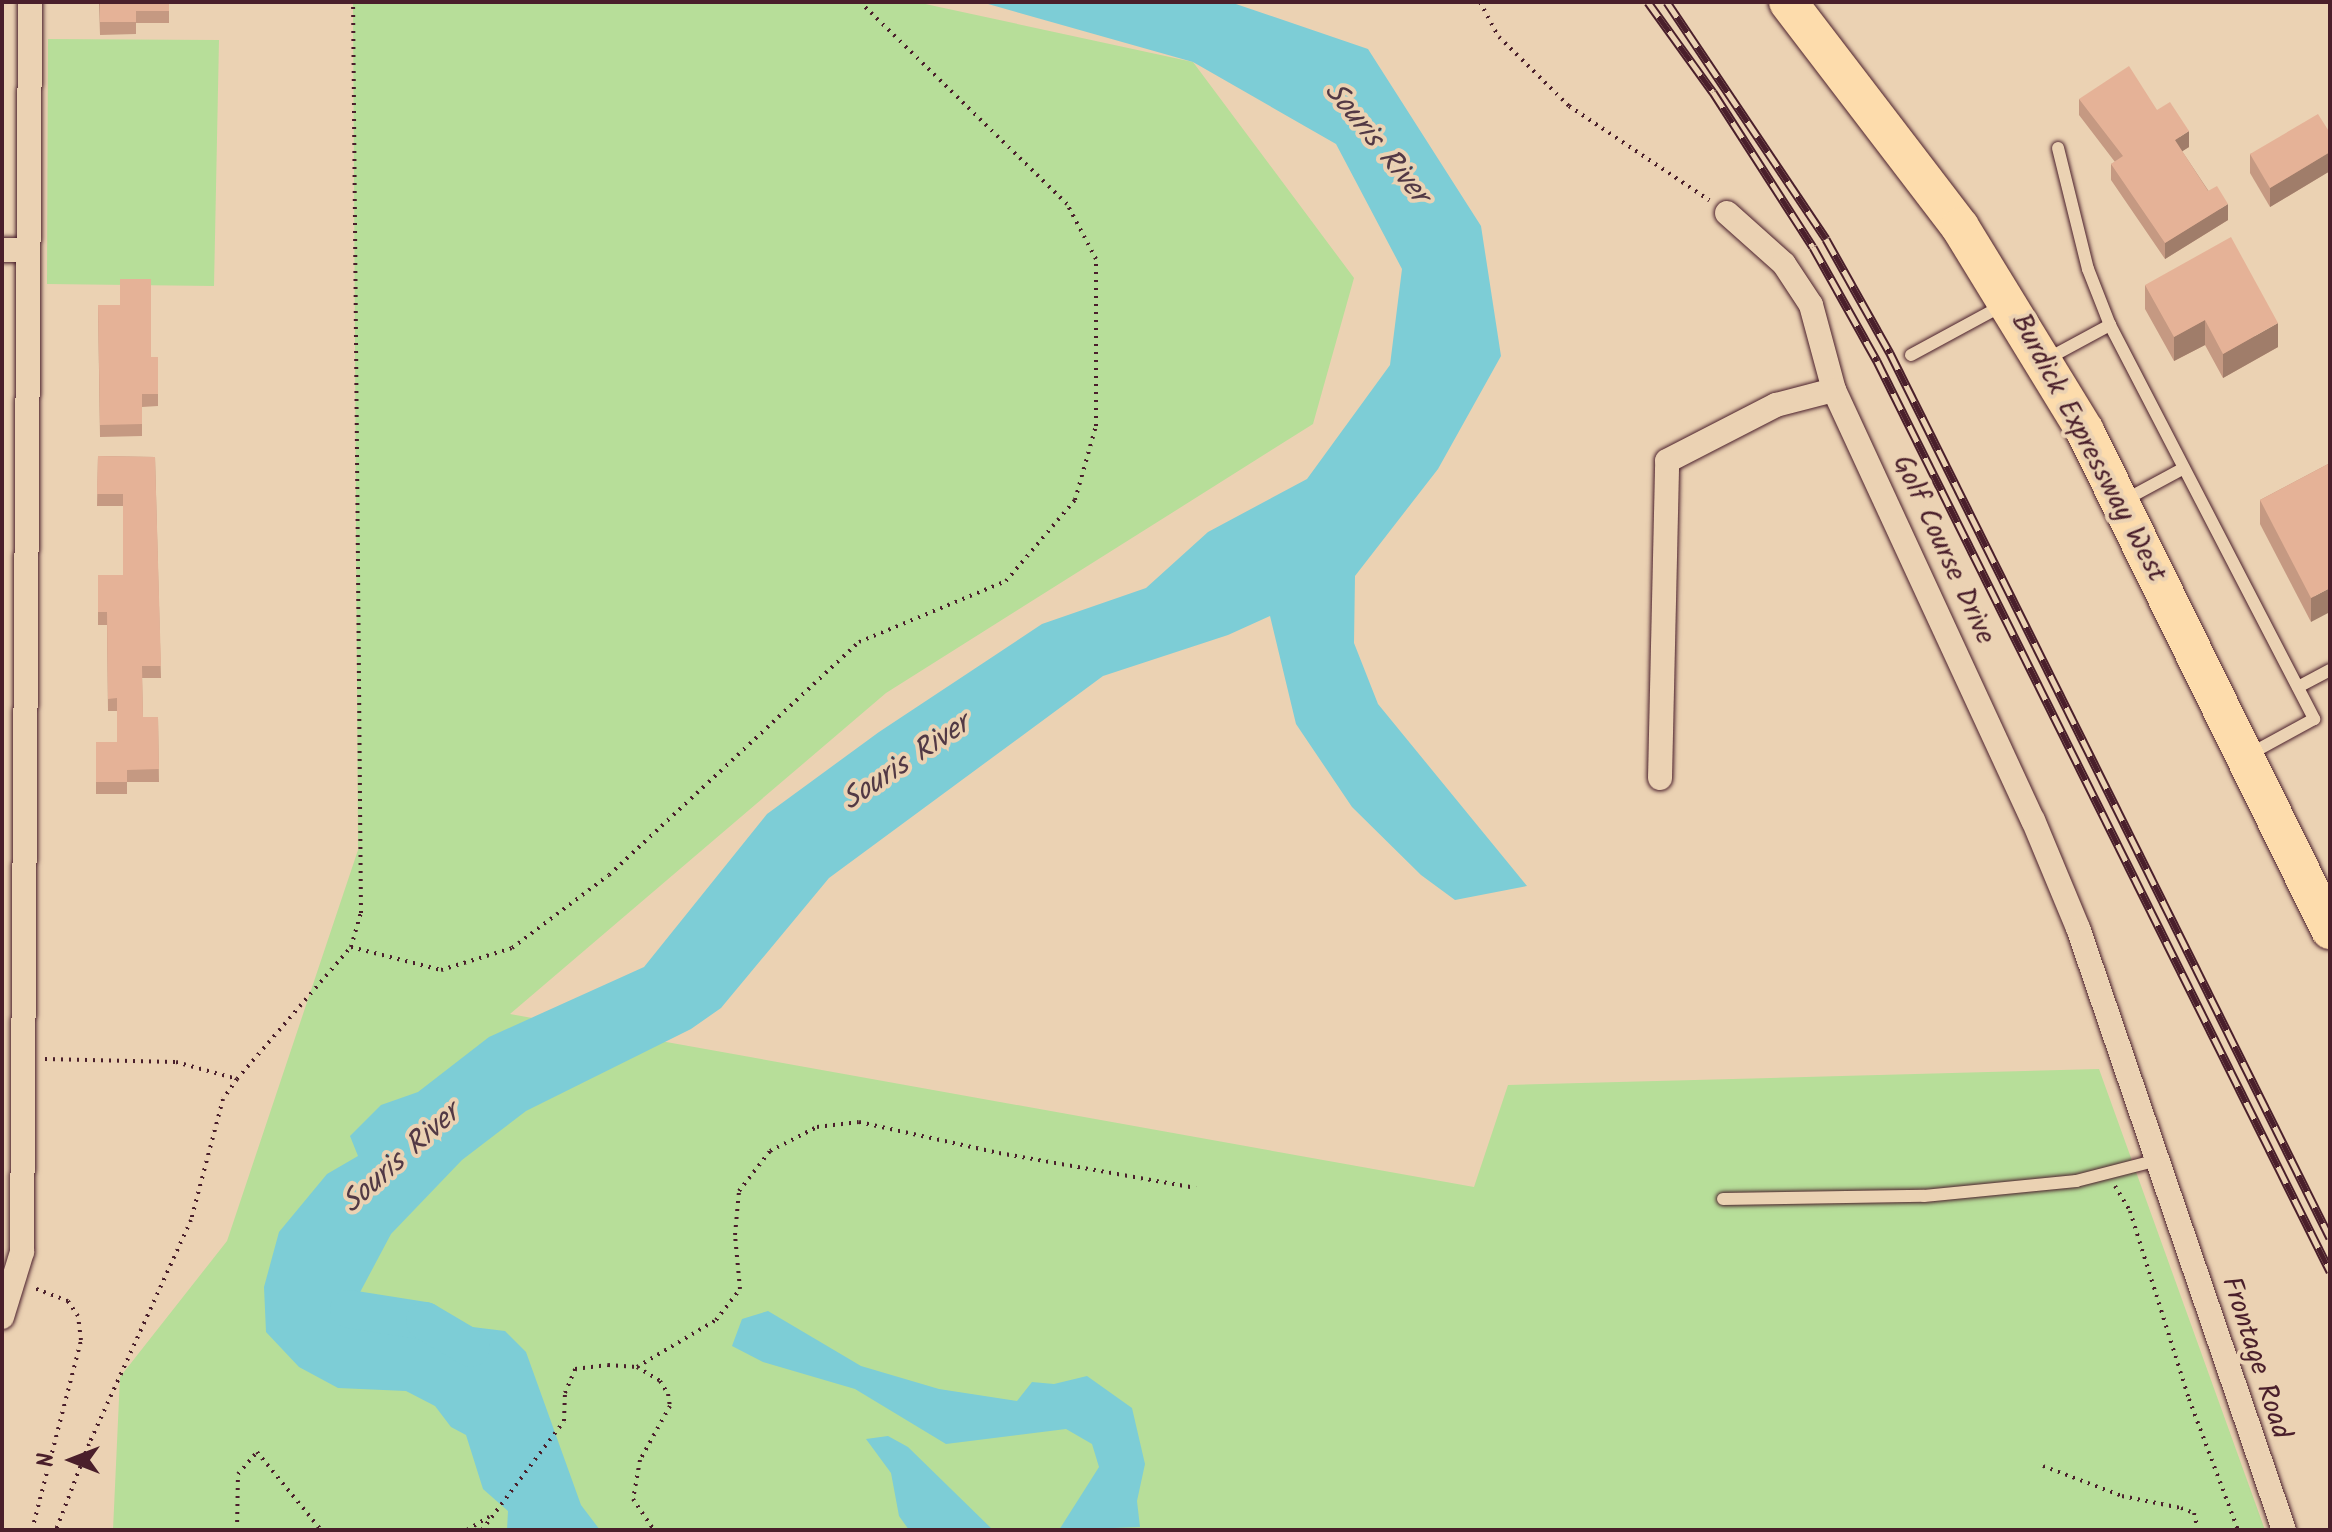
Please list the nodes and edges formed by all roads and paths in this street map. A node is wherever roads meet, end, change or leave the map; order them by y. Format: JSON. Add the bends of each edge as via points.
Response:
{"nodes":[{"id":1,"x":30,"y":2,"type":"edge"},
{"id":2,"x":353,"y":2,"type":"edge"},
{"id":3,"x":860,"y":2,"type":"edge"},
{"id":4,"x":1480,"y":2,"type":"edge"},
{"id":5,"x":1788,"y":2,"type":"edge"},
{"id":6,"x":2058,"y":148,"type":"dead end"},
{"id":7,"x":1727,"y":213,"type":"joint"},
{"id":8,"x":2,"y":250,"type":"edge"},
{"id":9,"x":27,"y":250,"type":"junction"},
{"id":10,"x":2009,"y":302,"type":"junction"},
{"id":11,"x":2110,"y":325,"type":"junction"},
{"id":12,"x":1911,"y":355,"type":"dead end"},
{"id":13,"x":2044,"y":361,"type":"junction"},
{"id":14,"x":1834,"y":390,"type":"junction"},
{"id":15,"x":2184,"y":468,"type":"junction"},
{"id":16,"x":2120,"y":502,"type":"junction"},
{"id":17,"x":2330,"y":670,"type":"edge"},
{"id":18,"x":2298,"y":687,"type":"junction"},
{"id":19,"x":2244,"y":757,"type":"junction"},
{"id":20,"x":1660,"y":778,"type":"dead end"},
{"id":21,"x":2330,"y":930,"type":"edge"},
{"id":22,"x":13,"y":939,"type":"edge"},
{"id":23,"x":351,"y":947,"type":"junction"},
{"id":24,"x":23,"y":1058,"type":"junction"},
{"id":25,"x":237,"y":1079,"type":"junction"},
{"id":26,"x":2158,"y":1160,"type":"junction"},
{"id":27,"x":2107,"y":1173,"type":"junction"},
{"id":28,"x":1196,"y":1188,"type":"dead end"},
{"id":29,"x":1723,"y":1199,"type":"dead end"},
{"id":30,"x":2172,"y":1204,"type":"joint"},
{"id":31,"x":12,"y":1252,"type":"edge"},
{"id":32,"x":12,"y":1282,"type":"junction"},
{"id":33,"x":2,"y":1317,"type":"edge"},
{"id":34,"x":637,"y":1367,"type":"junction"},
{"id":35,"x":2043,"y":1466,"type":"dead end"},
{"id":36,"x":497,"y":1510,"type":"junction"},
{"id":37,"x":32,"y":1530,"type":"edge"},
{"id":38,"x":56,"y":1530,"type":"edge"},
{"id":39,"x":237,"y":1530,"type":"edge"},
{"id":40,"x":321,"y":1530,"type":"edge"},
{"id":41,"x":467,"y":1530,"type":"edge"},
{"id":42,"x":482,"y":1530,"type":"edge"},
{"id":43,"x":654,"y":1530,"type":"edge"},
{"id":44,"x":2198,"y":1530,"type":"edge"},
{"id":45,"x":2238,"y":1530,"type":"edge"},
{"id":46,"x":2284,"y":1530,"type":"edge"}],
"edges":[{"from":1,"to":9,"type":"street"},
{"from":2,"to":23,"type":"path","via":[[361,913]]},
{"from":3,"to":23,"type":"path","via":[[1067,204],[1096,259],[1096,426],[1075,500],[1006,581],[859,642],[609,875],[512,948],[441,970]]},
{"from":4,"to":7,"type":"path","via":[[1499,37],[1569,106]]},
{"from":5,"to":10,"type":"main road","name":"Burdick Expressway West","via":[[1960,227]]},
{"from":6,"to":11,"type":"lane","via":[[2088,269]]},
{"from":7,"to":14,"type":"street","name":"Golf Course Drive","via":[[1784,264],[1801,288]]},
{"from":8,"to":9,"type":"street"},
{"from":9,"to":22,"type":"street"},
{"from":10,"to":12,"type":"lane"},
{"from":10,"to":13,"type":"main road","name":"Burdick Expressway West"},
{"from":11,"to":13,"type":"lane"},
{"from":11,"to":15,"type":"lane"},
{"from":13,"to":16,"type":"main road","name":"Burdick Expressway West"},
{"from":14,"to":20,"type":"street","via":[[1776,405],[1667,461]]},
{"from":14,"to":26,"type":"street","name":"Golf Course Drive","via":[[2033,820],[2078,928]]},
{"from":15,"to":16,"type":"lane"},
{"from":15,"to":18,"type":"lane"},
{"from":16,"to":19,"type":"main road","name":"Burdick Expressway West"},
{"from":17,"to":18,"type":"lane"},
{"from":18,"to":19,"type":"lane","via":[[2314,719]]},
{"from":19,"to":21,"type":"main road","name":"Burdick Expressway West"},
{"from":22,"to":24,"type":"street"},
{"from":23,"to":25,"type":"path"},
{"from":24,"to":25,"type":"path","via":[[176,1062]]},
{"from":24,"to":31,"type":"street"},
{"from":25,"to":38,"type":"path","via":[[223,1099],[191,1220],[89,1444]]},
{"from":26,"to":27,"type":"lane"},
{"from":26,"to":30,"type":"street","name":"Golf Course Drive"},
{"from":27,"to":29,"type":"lane","via":[[2076,1181],[1924,1196]]},
{"from":27,"to":45,"type":"path","via":[[2130,1211],[2189,1399]]},
{"from":28,"to":34,"type":"path","via":[[859,1122],[817,1127],[770,1151],[739,1191],[735,1235],[740,1289],[724,1310],[669,1352]]},
{"from":30,"to":46,"type":"street","name":"Frontage Road"},
{"from":31,"to":32,"type":"street"},
{"from":32,"to":33,"type":"street"},
{"from":32,"to":37,"type":"path","via":[[68,1301],[78,1316],[81,1340]]},
{"from":34,"to":36,"type":"path","via":[[575,1369],[565,1393],[564,1421]]},
{"from":34,"to":43,"type":"path","via":[[660,1381],[670,1406],[640,1460],[633,1499]]},
{"from":35,"to":44,"type":"path","via":[[2122,1496],[2194,1513]]},
{"from":36,"to":41,"type":"path"},
{"from":36,"to":42,"type":"path"},
{"from":39,"to":40,"type":"path","via":[[238,1474],[257,1452]]}]}
